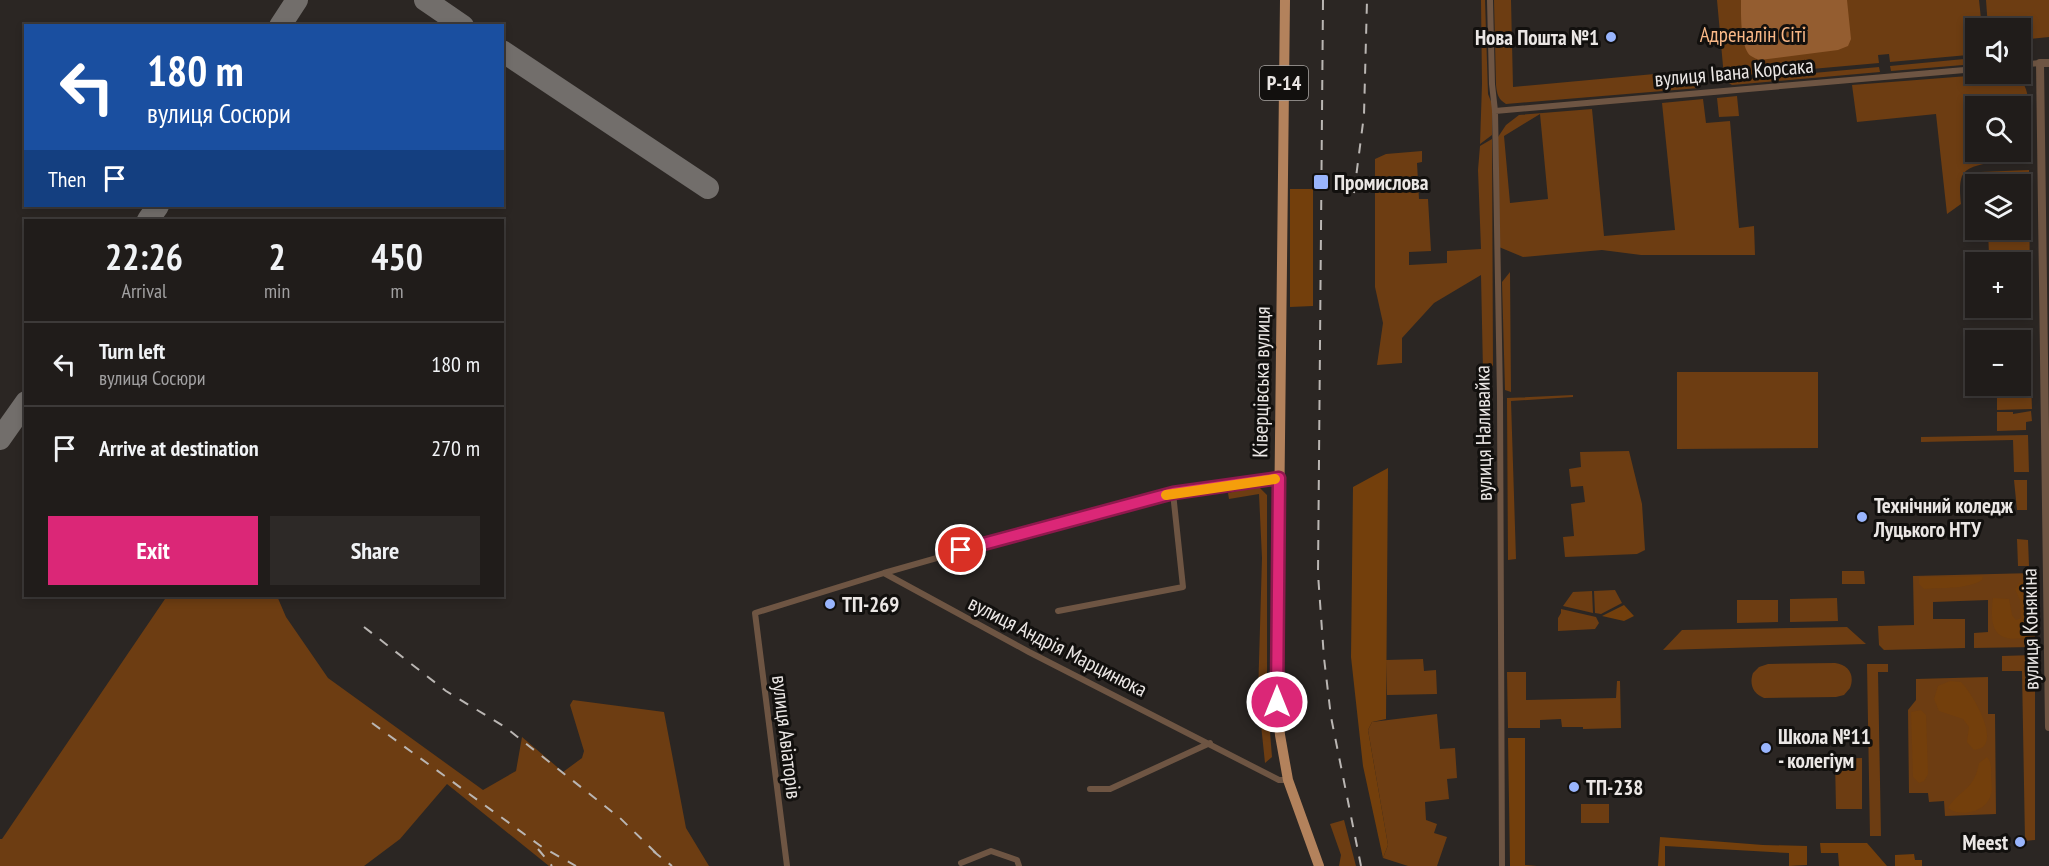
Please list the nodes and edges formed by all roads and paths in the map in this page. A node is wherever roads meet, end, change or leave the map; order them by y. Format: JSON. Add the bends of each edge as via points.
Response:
{"nodes":[{"id":1,"x":1285,"y":0,"type":"edge"},
{"id":2,"x":1490,"y":0,"type":"edge"},
{"id":3,"x":2044,"y":63,"type":"edge"},
{"id":4,"x":1965,"y":70,"type":"edge"},
{"id":5,"x":1495,"y":111,"type":"junction"},
{"id":6,"x":1279,"y":478,"type":"junction"},
{"id":7,"x":1173,"y":493,"type":"junction"},
{"id":8,"x":884,"y":573,"type":"junction"},
{"id":9,"x":1058,"y":611,"type":"dead end"},
{"id":10,"x":2049,"y":727,"type":"edge"},
{"id":11,"x":1210,"y":743,"type":"junction"},
{"id":12,"x":1288,"y":780,"type":"junction"},
{"id":13,"x":1090,"y":789,"type":"dead end"},
{"id":14,"x":961,"y":863,"type":"dead end"},
{"id":15,"x":787,"y":866,"type":"edge"},
{"id":16,"x":1019,"y":866,"type":"edge"},
{"id":17,"x":1319,"y":866,"type":"edge"},
{"id":18,"x":1502,"y":866,"type":"edge"}],
"edges":[{"from":1,"to":6,"type":"main road","name":"Ківерцівська вулиця","number":"Р-14"},
{"from":2,"to":5,"type":"street","name":"вулиця Наливайка"},
{"from":3,"to":10,"type":"street","name":"вулиця Конякіна"},
{"from":4,"to":5,"type":"street","name":"вулиця Івана Корсака"},
{"from":5,"to":18,"type":"street","name":"вулиця Наливайка"},
{"from":6,"to":7,"type":"street"},
{"from":6,"to":12,"type":"main road","name":"Ківерцівська вулиця","number":"Р-14","via":[[1277,702]]},
{"from":7,"to":8,"type":"street"},
{"from":7,"to":9,"type":"street","via":[[1183,587]]},
{"from":8,"to":11,"type":"street","name":"вулиця Андрія Марцинюка","via":[[1029,652]]},
{"from":8,"to":15,"type":"street","name":"вулиця Авіаторів","via":[[755,613]]},
{"from":11,"to":12,"type":"street","name":"вулиця Андрія Марцинюка","via":[[1279,780]]},
{"from":11,"to":13,"type":"street","via":[[1110,789]]},
{"from":12,"to":17,"type":"main road","name":"Ківерцівська вулиця","number":"Р-14"},
{"from":14,"to":16,"type":"street","via":[[991,851],[1017,860]]}]}
